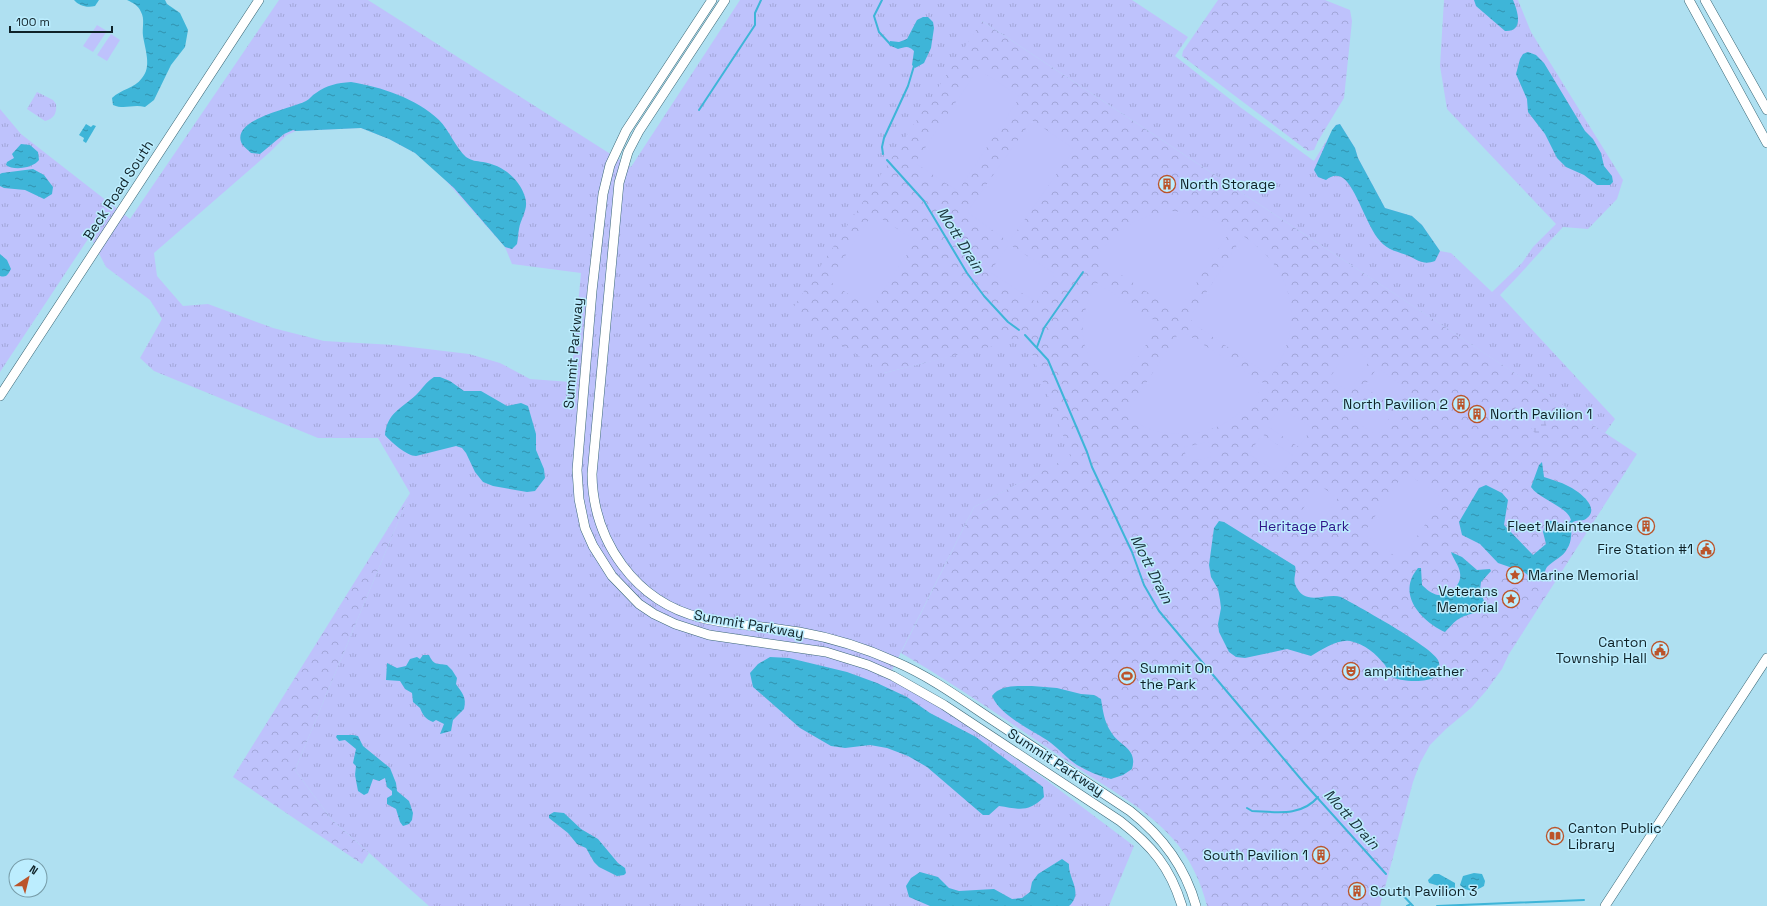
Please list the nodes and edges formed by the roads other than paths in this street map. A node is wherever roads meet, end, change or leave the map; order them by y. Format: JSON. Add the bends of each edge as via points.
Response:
{"nodes":[{"id":1,"x":259,"y":0,"type":"edge"},
{"id":2,"x":712,"y":0,"type":"edge"},
{"id":3,"x":725,"y":0,"type":"edge"},
{"id":4,"x":1689,"y":0,"type":"edge"},
{"id":5,"x":1705,"y":0,"type":"edge"},
{"id":6,"x":1767,"y":110,"type":"edge"},
{"id":7,"x":1767,"y":143,"type":"edge"},
{"id":8,"x":0,"y":396,"type":"edge"},
{"id":9,"x":1767,"y":658,"type":"edge"},
{"id":10,"x":1182,"y":906,"type":"edge"},
{"id":11,"x":1196,"y":906,"type":"edge"},
{"id":12,"x":1605,"y":906,"type":"edge"}],
"edges":[{"from":1,"to":8,"type":"street","name":"Beck Road South"},
{"from":2,"to":10,"type":"street","name":"Summit Parkway","via":[[626,131],[616,148],[606,178],[591,297],[577,470],[581,514],[593,546],[612,576],[626,592],[654,614],[670,622],[709,635],[842,656],[892,676],[944,705],[1136,834],[1151,847],[1166,869]]},
{"from":3,"to":11,"type":"street","name":"Summit Parkway","via":[[639,131],[628,152],[619,181],[592,474],[596,512],[607,542],[639,584],[677,610],[715,621],[794,631],[845,642],[897,662],[952,693],[1145,823],[1160,838],[1180,866]]},
{"from":4,"to":7,"type":"street"},
{"from":5,"to":6,"type":"street"},
{"from":9,"to":12,"type":"street"}]}
